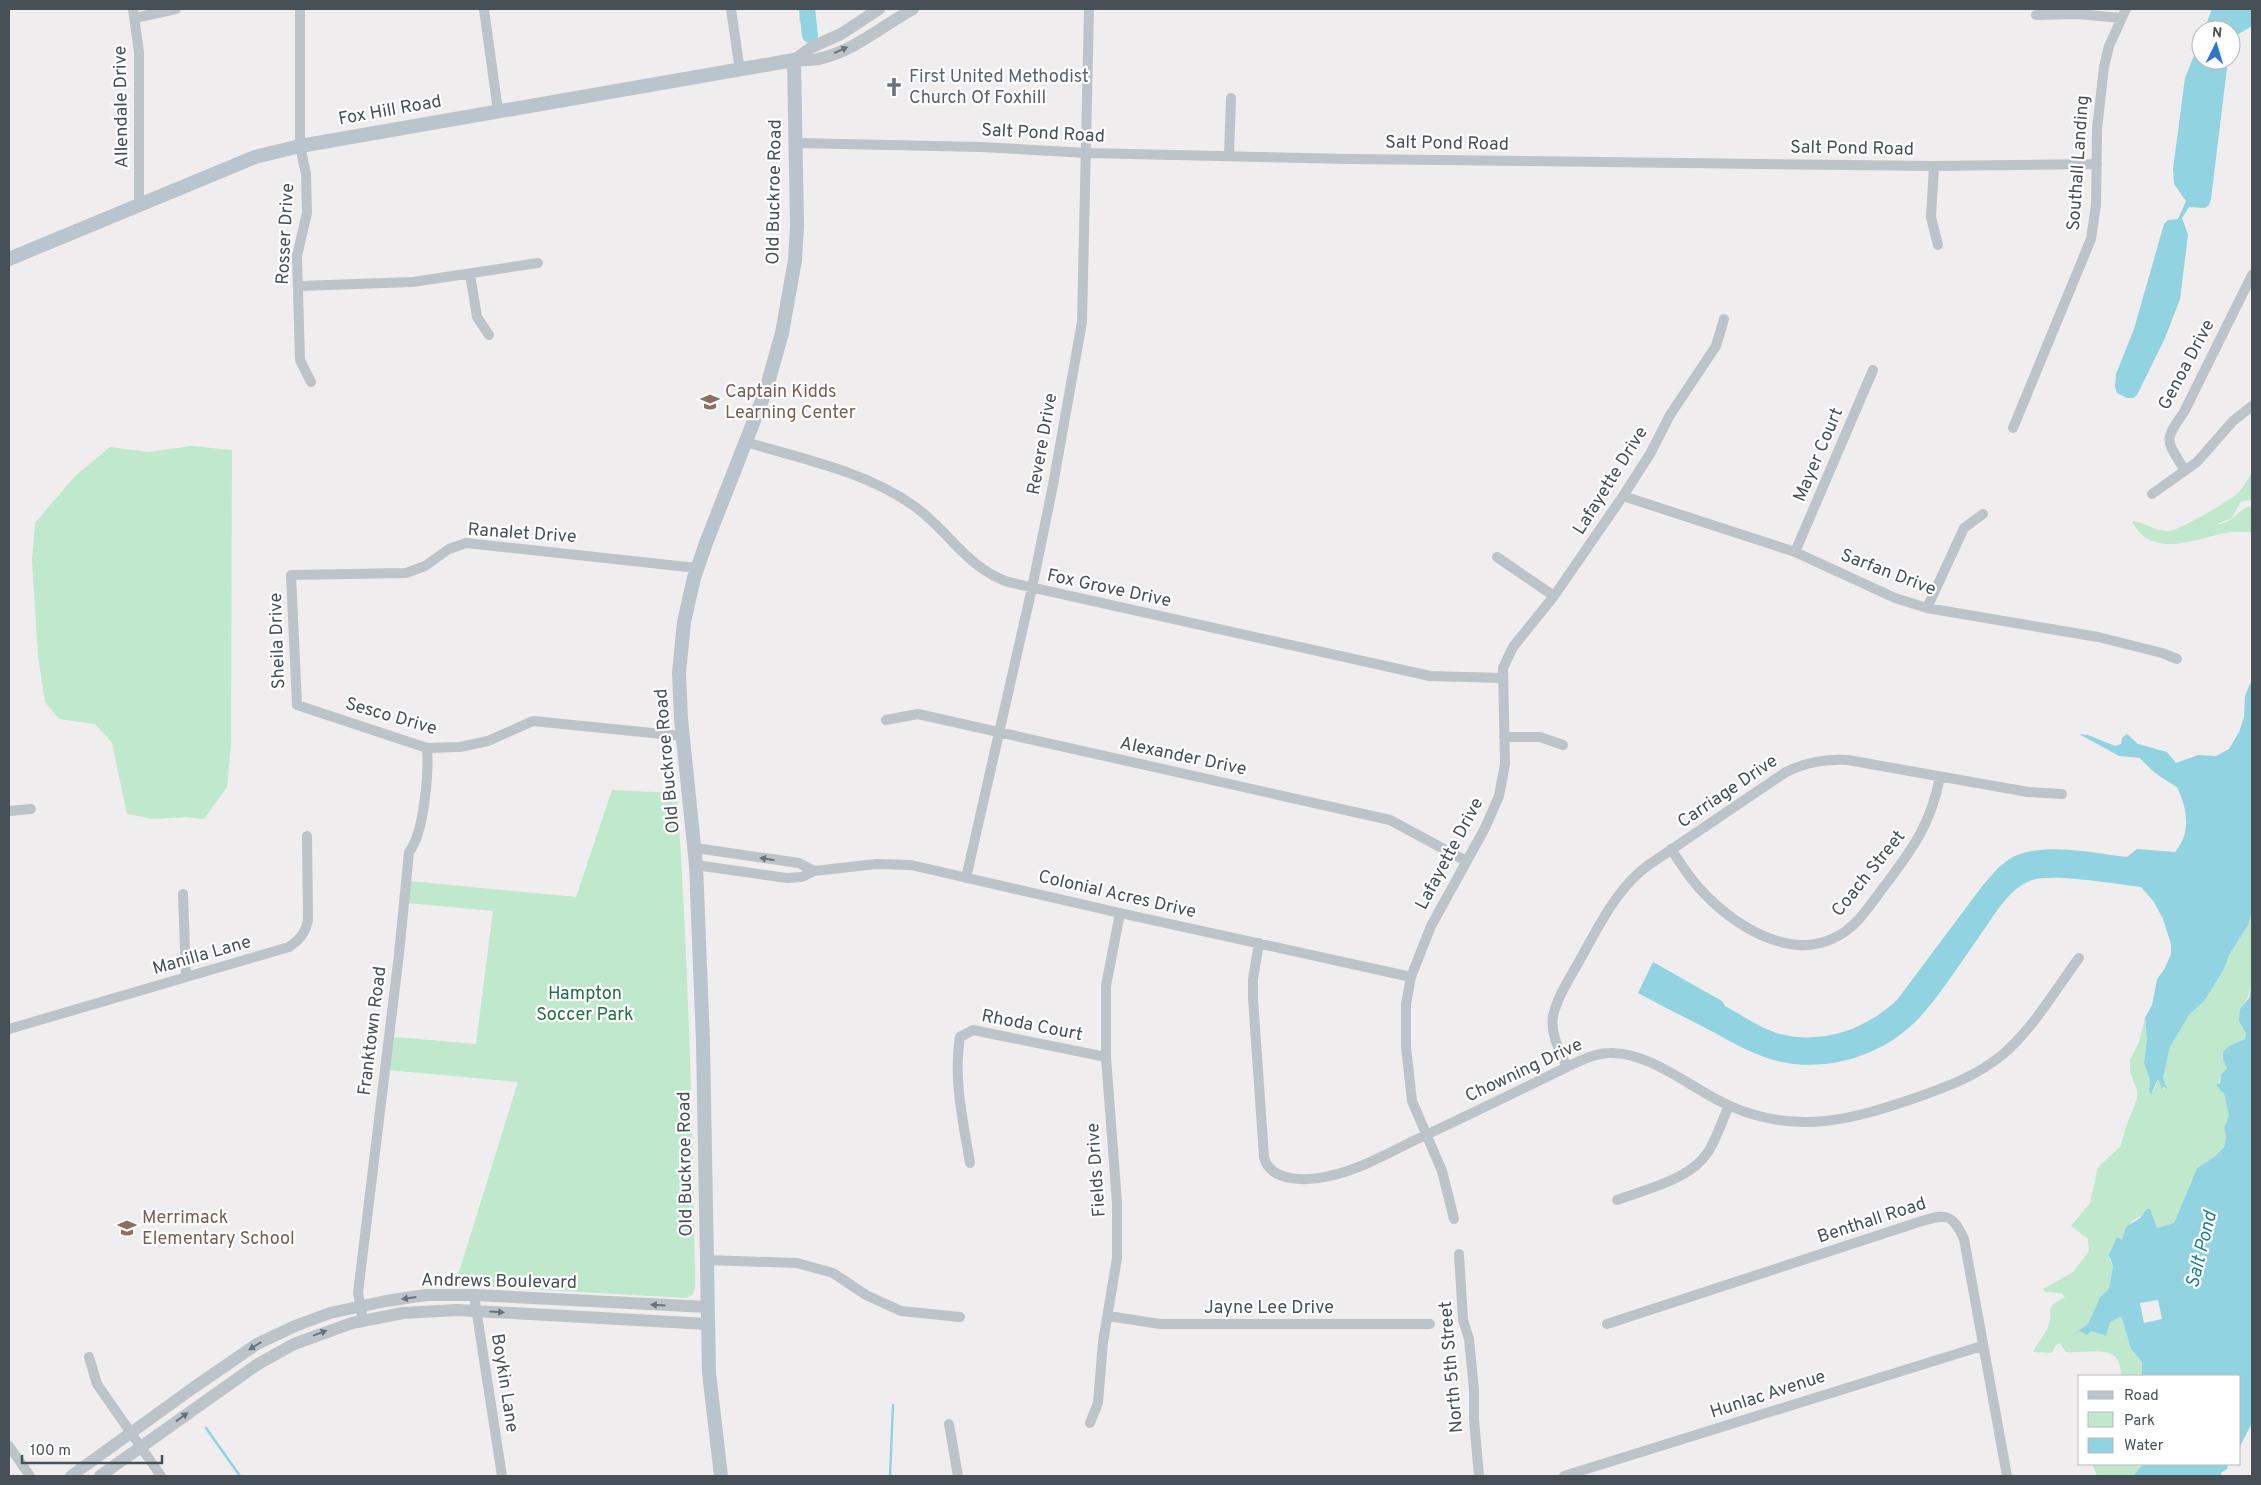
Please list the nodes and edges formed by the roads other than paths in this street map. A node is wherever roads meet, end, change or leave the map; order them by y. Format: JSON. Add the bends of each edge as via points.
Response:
{"nodes":[{"id":1,"x":176,"y":9,"type":"edge"},
{"id":2,"x":300,"y":9,"type":"edge"},
{"id":3,"x":484,"y":9,"type":"edge"},
{"id":4,"x":731,"y":9,"type":"edge"},
{"id":5,"x":879,"y":9,"type":"edge"},
{"id":6,"x":913,"y":9,"type":"edge"},
{"id":7,"x":1089,"y":9,"type":"edge"},
{"id":8,"x":134,"y":13,"type":"edge"},
{"id":9,"x":2124,"y":14,"type":"edge"},
{"id":10,"x":2036,"y":15,"type":"dead end"},
{"id":11,"x":794,"y":60,"type":"junction"},
{"id":12,"x":740,"y":70,"type":"junction"},
{"id":13,"x":1231,"y":98,"type":"dead end"},
{"id":14,"x":498,"y":111,"type":"junction"},
{"id":15,"x":797,"y":143,"type":"junction"},
{"id":16,"x":300,"y":146,"type":"junction"},
{"id":17,"x":1086,"y":153,"type":"junction"},
{"id":18,"x":1229,"y":156,"type":"junction"},
{"id":19,"x":2097,"y":164,"type":"junction"},
{"id":20,"x":1934,"y":166,"type":"junction"},
{"id":21,"x":139,"y":205,"type":"junction"},
{"id":22,"x":1938,"y":245,"type":"dead end"},
{"id":23,"x":9,"y":259,"type":"edge"},
{"id":24,"x":538,"y":263,"type":"dead end"},
{"id":25,"x":470,"y":274,"type":"junction"},
{"id":26,"x":2252,"y":275,"type":"edge"},
{"id":27,"x":299,"y":286,"type":"junction"},
{"id":28,"x":1724,"y":319,"type":"dead end"},
{"id":29,"x":489,"y":334,"type":"dead end"},
{"id":30,"x":1873,"y":370,"type":"dead end"},
{"id":31,"x":311,"y":382,"type":"dead end"},
{"id":32,"x":2252,"y":406,"type":"edge"},
{"id":33,"x":2013,"y":428,"type":"dead end"},
{"id":34,"x":746,"y":442,"type":"junction"},
{"id":35,"x":2185,"y":471,"type":"junction"},
{"id":36,"x":2152,"y":494,"type":"dead end"},
{"id":37,"x":1623,"y":496,"type":"junction"},
{"id":38,"x":1983,"y":514,"type":"dead end"},
{"id":39,"x":1795,"y":552,"type":"junction"},
{"id":40,"x":1497,"y":558,"type":"dead end"},
{"id":41,"x":697,"y":568,"type":"junction"},
{"id":42,"x":291,"y":575,"type":"joint"},
{"id":43,"x":1032,"y":588,"type":"junction"},
{"id":44,"x":1554,"y":596,"type":"junction"},
{"id":45,"x":1928,"y":608,"type":"junction"},
{"id":46,"x":2177,"y":659,"type":"dead end"},
{"id":47,"x":1502,"y":678,"type":"junction"},
{"id":48,"x":297,"y":705,"type":"joint"},
{"id":49,"x":886,"y":720,"type":"dead end"},
{"id":50,"x":1000,"y":733,"type":"junction"},
{"id":51,"x":682,"y":736,"type":"junction"},
{"id":52,"x":1504,"y":737,"type":"junction"},
{"id":53,"x":1562,"y":745,"type":"dead end"},
{"id":54,"x":427,"y":748,"type":"junction"},
{"id":55,"x":1940,"y":776,"type":"junction"},
{"id":56,"x":2062,"y":794,"type":"dead end"},
{"id":57,"x":30,"y":809,"type":"dead end"},
{"id":58,"x":9,"y":811,"type":"edge"},
{"id":59,"x":307,"y":836,"type":"dead end"},
{"id":60,"x":695,"y":848,"type":"junction"},
{"id":61,"x":1671,"y":849,"type":"junction"},
{"id":62,"x":1466,"y":862,"type":"junction"},
{"id":63,"x":696,"y":865,"type":"junction"},
{"id":64,"x":814,"y":872,"type":"junction"},
{"id":65,"x":966,"y":878,"type":"junction"},
{"id":66,"x":183,"y":894,"type":"dead end"},
{"id":67,"x":1120,"y":914,"type":"junction"},
{"id":68,"x":1260,"y":943,"type":"junction"},
{"id":69,"x":2079,"y":958,"type":"dead end"},
{"id":70,"x":1411,"y":976,"type":"junction"},
{"id":71,"x":186,"y":977,"type":"junction"},
{"id":72,"x":9,"y":1029,"type":"edge"},
{"id":73,"x":1106,"y":1057,"type":"junction"},
{"id":74,"x":1567,"y":1067,"type":"junction"},
{"id":75,"x":1729,"y":1106,"type":"junction"},
{"id":76,"x":1426,"y":1135,"type":"junction"},
{"id":77,"x":970,"y":1163,"type":"dead end"},
{"id":78,"x":1617,"y":1200,"type":"dead end"},
{"id":79,"x":1454,"y":1219,"type":"dead end"},
{"id":80,"x":1459,"y":1254,"type":"dead end"},
{"id":81,"x":707,"y":1260,"type":"junction"},
{"id":82,"x":474,"y":1295,"type":"junction"},
{"id":83,"x":359,"y":1306,"type":"junction"},
{"id":84,"x":707,"y":1307,"type":"junction"},
{"id":85,"x":475,"y":1311,"type":"junction"},
{"id":86,"x":1108,"y":1316,"type":"junction"},
{"id":87,"x":960,"y":1318,"type":"dead end"},
{"id":88,"x":363,"y":1320,"type":"junction"},
{"id":89,"x":707,"y":1324,"type":"junction"},
{"id":90,"x":1430,"y":1324,"type":"dead end"},
{"id":91,"x":1607,"y":1324,"type":"dead end"},
{"id":92,"x":1982,"y":1346,"type":"junction"},
{"id":93,"x":89,"y":1358,"type":"dead end"},
{"id":94,"x":1090,"y":1423,"type":"dead end"},
{"id":95,"x":950,"y":1424,"type":"dead end"},
{"id":96,"x":131,"y":1433,"type":"junction"},
{"id":97,"x":9,"y":1446,"type":"edge"},
{"id":98,"x":141,"y":1447,"type":"junction"},
{"id":99,"x":30,"y":1476,"type":"edge"},
{"id":100,"x":71,"y":1476,"type":"edge"},
{"id":101,"x":100,"y":1476,"type":"edge"},
{"id":102,"x":161,"y":1476,"type":"edge"},
{"id":103,"x":502,"y":1476,"type":"edge"},
{"id":104,"x":721,"y":1476,"type":"edge"},
{"id":105,"x":958,"y":1476,"type":"edge"},
{"id":106,"x":1479,"y":1476,"type":"edge"},
{"id":107,"x":1564,"y":1476,"type":"edge"},
{"id":108,"x":2007,"y":1476,"type":"edge"}],
"edges":[{"from":1,"to":8,"type":"street"},
{"from":2,"to":16,"type":"street","name":"Rosser Drive"},
{"from":3,"to":14,"type":"street"},
{"from":4,"to":12,"type":"street"},
{"from":5,"to":11,"type":"street","via":[[841,34],[812,46]]},
{"from":11,"to":6,"type":"street","one_way":true,"via":[[817,59],[832,54],[866,39]]},
{"from":7,"to":17,"type":"street","name":"Revere Drive"},
{"from":8,"to":21,"type":"street","name":"Allendale Drive","via":[[139,52]]},
{"from":9,"to":10,"type":"street"},
{"from":9,"to":19,"type":"street","name":"Southall Landing","via":[[2109,46],[2104,67],[2097,128]]},
{"from":11,"to":12,"type":"main road","name":"Fox Hill Road"},
{"from":11,"to":15,"type":"main road","name":"Old Buckroe Road"},
{"from":12,"to":14,"type":"main road","name":"Fox Hill Road"},
{"from":13,"to":18,"type":"street"},
{"from":14,"to":16,"type":"main road","name":"Fox Hill Road"},
{"from":15,"to":17,"type":"street","name":"Salt Pond Road"},
{"from":15,"to":34,"type":"main road","name":"Old Buckroe Road","via":[[797,226],[792,279],[773,367]]},
{"from":16,"to":21,"type":"main road","name":"Fox Hill Road","via":[[255,158]]},
{"from":16,"to":27,"type":"street","name":"Rosser Drive","via":[[306,174],[307,213],[298,256]]},
{"from":17,"to":18,"type":"street","name":"Salt Pond Road"},
{"from":17,"to":43,"type":"street","name":"Revere Drive","via":[[1082,322]]},
{"from":18,"to":20,"type":"street","name":"Salt Pond Road"},
{"from":19,"to":20,"type":"street","name":"Salt Pond Road"},
{"from":19,"to":33,"type":"street","name":"Southall Landing","via":[[2091,239]]},
{"from":20,"to":22,"type":"street","via":[[1931,217]]},
{"from":21,"to":23,"type":"main road","name":"Fox Hill Road"},
{"from":24,"to":25,"type":"street"},
{"from":25,"to":27,"type":"street","via":[[413,282]]},
{"from":25,"to":29,"type":"street","via":[[477,317]]},
{"from":26,"to":35,"type":"street","name":"Genoa Drive","via":[[2188,404],[2171,430],[2170,446]]},
{"from":27,"to":31,"type":"street","name":"Rosser Drive","via":[[300,360]]},
{"from":28,"to":37,"type":"street","name":"Lafayette Drive","via":[[1716,346],[1670,415]]},
{"from":30,"to":39,"type":"street","name":"Mayer Court"},
{"from":32,"to":35,"type":"street"},
{"from":34,"to":41,"type":"main road","name":"Old Buckroe Road"},
{"from":34,"to":43,"type":"street","name":"Fox Grove Drive","via":[[833,468],[888,490],[939,525],[978,567],[995,577]]},
{"from":35,"to":36,"type":"street"},
{"from":37,"to":39,"type":"street","name":"Sarfan Drive"},
{"from":37,"to":44,"type":"street","name":"Lafayette Drive"},
{"from":38,"to":45,"type":"street","via":[[1964,528]]},
{"from":39,"to":45,"type":"street","name":"Sarfan Drive","via":[[1896,598]]},
{"from":40,"to":44,"type":"street"},
{"from":41,"to":42,"type":"street","name":"Ranalet Drive","via":[[466,543],[449,549],[425,566],[406,572]]},
{"from":41,"to":51,"type":"main road","name":"Old Buckroe Road","via":[[682,642],[679,681]]},
{"from":42,"to":48,"type":"street","name":"Sheila Drive"},
{"from":43,"to":47,"type":"street","name":"Fox Grove Drive","via":[[1430,676]]},
{"from":43,"to":50,"type":"street","name":"Revere Drive"},
{"from":44,"to":47,"type":"street","name":"Lafayette Drive","via":[[1509,653]]},
{"from":45,"to":46,"type":"street","name":"Sarfan Drive","via":[[2098,637]]},
{"from":47,"to":52,"type":"street","name":"Lafayette Drive"},
{"from":48,"to":54,"type":"street","name":"Sesco Drive"},
{"from":49,"to":50,"type":"street","name":"Alexander Drive","via":[[918,714]]},
{"from":50,"to":62,"type":"street","name":"Alexander Drive","via":[[1390,820]]},
{"from":50,"to":65,"type":"street","name":"Revere Drive"},
{"from":51,"to":54,"type":"street","name":"Sesco Drive","via":[[533,721],[488,741],[460,747]]},
{"from":51,"to":60,"type":"main road","name":"Old Buckroe Road"},
{"from":52,"to":53,"type":"street","via":[[1540,737]]},
{"from":52,"to":62,"type":"street","name":"Lafayette Drive","via":[[1505,764],[1499,796]]},
{"from":54,"to":83,"type":"street","name":"Franktown Road","via":[[422,811],[415,845],[409,852],[358,1292]]},
{"from":55,"to":56,"type":"street","name":"Carriage Drive","via":[[2028,792]]},
{"from":55,"to":61,"type":"street","name":"Carriage Drive","via":[[1848,760],[1825,759],[1804,763]]},
{"from":55,"to":61,"type":"street","name":"Coach Street","via":[[1929,819],[1904,860],[1858,919],[1835,938],[1816,944],[1794,945],[1748,928],[1699,889]]},
{"from":57,"to":58,"type":"street"},
{"from":59,"to":71,"type":"street","name":"Manilla Lane","via":[[309,913],[306,931],[300,939],[289,947]]},
{"from":60,"to":63,"type":"main road","name":"Old Buckroe Road"},
{"from":64,"to":60,"type":"street","name":"Colonial Acres Drive","one_way":true,"via":[[799,864]]},
{"from":61,"to":74,"type":"street","name":"Carriage Drive","via":[[1635,875],[1620,894],[1599,925],[1561,996],[1553,1017],[1553,1031]]},
{"from":62,"to":70,"type":"street","name":"Lafayette Drive","via":[[1431,926]]},
{"from":63,"to":64,"type":"street","name":"Colonial Acres Drive","via":[[787,878]]},
{"from":63,"to":81,"type":"main road","name":"Old Buckroe Road"},
{"from":64,"to":65,"type":"street","name":"Colonial Acres Drive","via":[[892,863]]},
{"from":65,"to":67,"type":"street","name":"Colonial Acres Drive"},
{"from":66,"to":71,"type":"street"},
{"from":67,"to":68,"type":"street","name":"Colonial Acres Drive"},
{"from":67,"to":73,"type":"street","name":"Fields Drive","via":[[1106,986]]},
{"from":68,"to":70,"type":"street","name":"Colonial Acres Drive"},
{"from":68,"to":76,"type":"street","name":"Chowning Drive","via":[[1253,998],[1264,1157],[1268,1168],[1291,1178],[1330,1176]]},
{"from":69,"to":75,"type":"street","name":"Chowning Drive","via":[[2021,1037],[2002,1056],[1963,1080],[1872,1112],[1832,1121],[1769,1118]]},
{"from":70,"to":76,"type":"street","name":"Lafayette Drive","via":[[1405,1020],[1408,1074],[1412,1100]]},
{"from":71,"to":72,"type":"street","name":"Manilla Lane"},
{"from":73,"to":77,"type":"street","name":"Rhoda Court","via":[[973,1030],[960,1037],[957,1055],[960,1103]]},
{"from":73,"to":86,"type":"street","name":"Fields Drive","via":[[1117,1203],[1117,1258]]},
{"from":74,"to":75,"type":"street","name":"Chowning Drive","via":[[1589,1057],[1608,1053],[1628,1054]]},
{"from":74,"to":76,"type":"street","name":"Chowning Drive"},
{"from":75,"to":78,"type":"street","via":[[1708,1152],[1689,1170]]},
{"from":76,"to":79,"type":"street","name":"Lafayette Drive","via":[[1442,1171]]},
{"from":80,"to":106,"type":"street","name":"North 5th Street","via":[[1463,1320],[1469,1339],[1474,1390]]},
{"from":81,"to":84,"type":"main road","name":"Old Buckroe Road"},
{"from":81,"to":87,"type":"street","via":[[797,1264],[833,1274],[901,1311]]},
{"from":82,"to":83,"type":"street","name":"Andrews Boulevard","one_way":true,"via":[[426,1295]]},
{"from":84,"to":82,"type":"street","name":"Andrews Boulevard","one_way":true},
{"from":82,"to":85,"type":"street","name":"Boykin Lane"},
{"from":83,"to":88,"type":"street","name":"Franktown Road"},
{"from":83,"to":96,"type":"street","name":"Andrews Boulevard","one_way":true,"via":[[295,1326],[257,1344]]},
{"from":84,"to":89,"type":"main road","name":"Old Buckroe Road"},
{"from":85,"to":88,"type":"street","name":"Andrews Boulevard","via":[[431,1310]]},
{"from":85,"to":89,"type":"street","name":"Andrews Boulevard","one_way":true},
{"from":85,"to":103,"type":"street","name":"Boykin Lane"},
{"from":86,"to":90,"type":"street","name":"Jayne Lee Drive","via":[[1160,1324]]},
{"from":86,"to":94,"type":"street","name":"Fields Drive","via":[[1098,1403]]},
{"from":98,"to":88,"type":"street","name":"Andrews Boulevard","one_way":true,"via":[[274,1354],[311,1337]]},
{"from":89,"to":104,"type":"main road","name":"Old Buckroe Road","via":[[713,1420]]},
{"from":91,"to":92,"type":"street","name":"Benthall Road","via":[[1940,1216],[1957,1223],[1964,1239]]},
{"from":92,"to":107,"type":"street","name":"Hunlac Avenue"},
{"from":92,"to":108,"type":"street","name":"Benthall Road"},
{"from":93,"to":96,"type":"street","via":[[97,1384]]},
{"from":95,"to":105,"type":"street"},
{"from":96,"to":98,"type":"street"},
{"from":96,"to":100,"type":"street","name":"Andrews Boulevard"},
{"from":97,"to":99,"type":"street"},
{"from":98,"to":101,"type":"street","name":"Andrews Boulevard"},
{"from":98,"to":102,"type":"street"}]}
